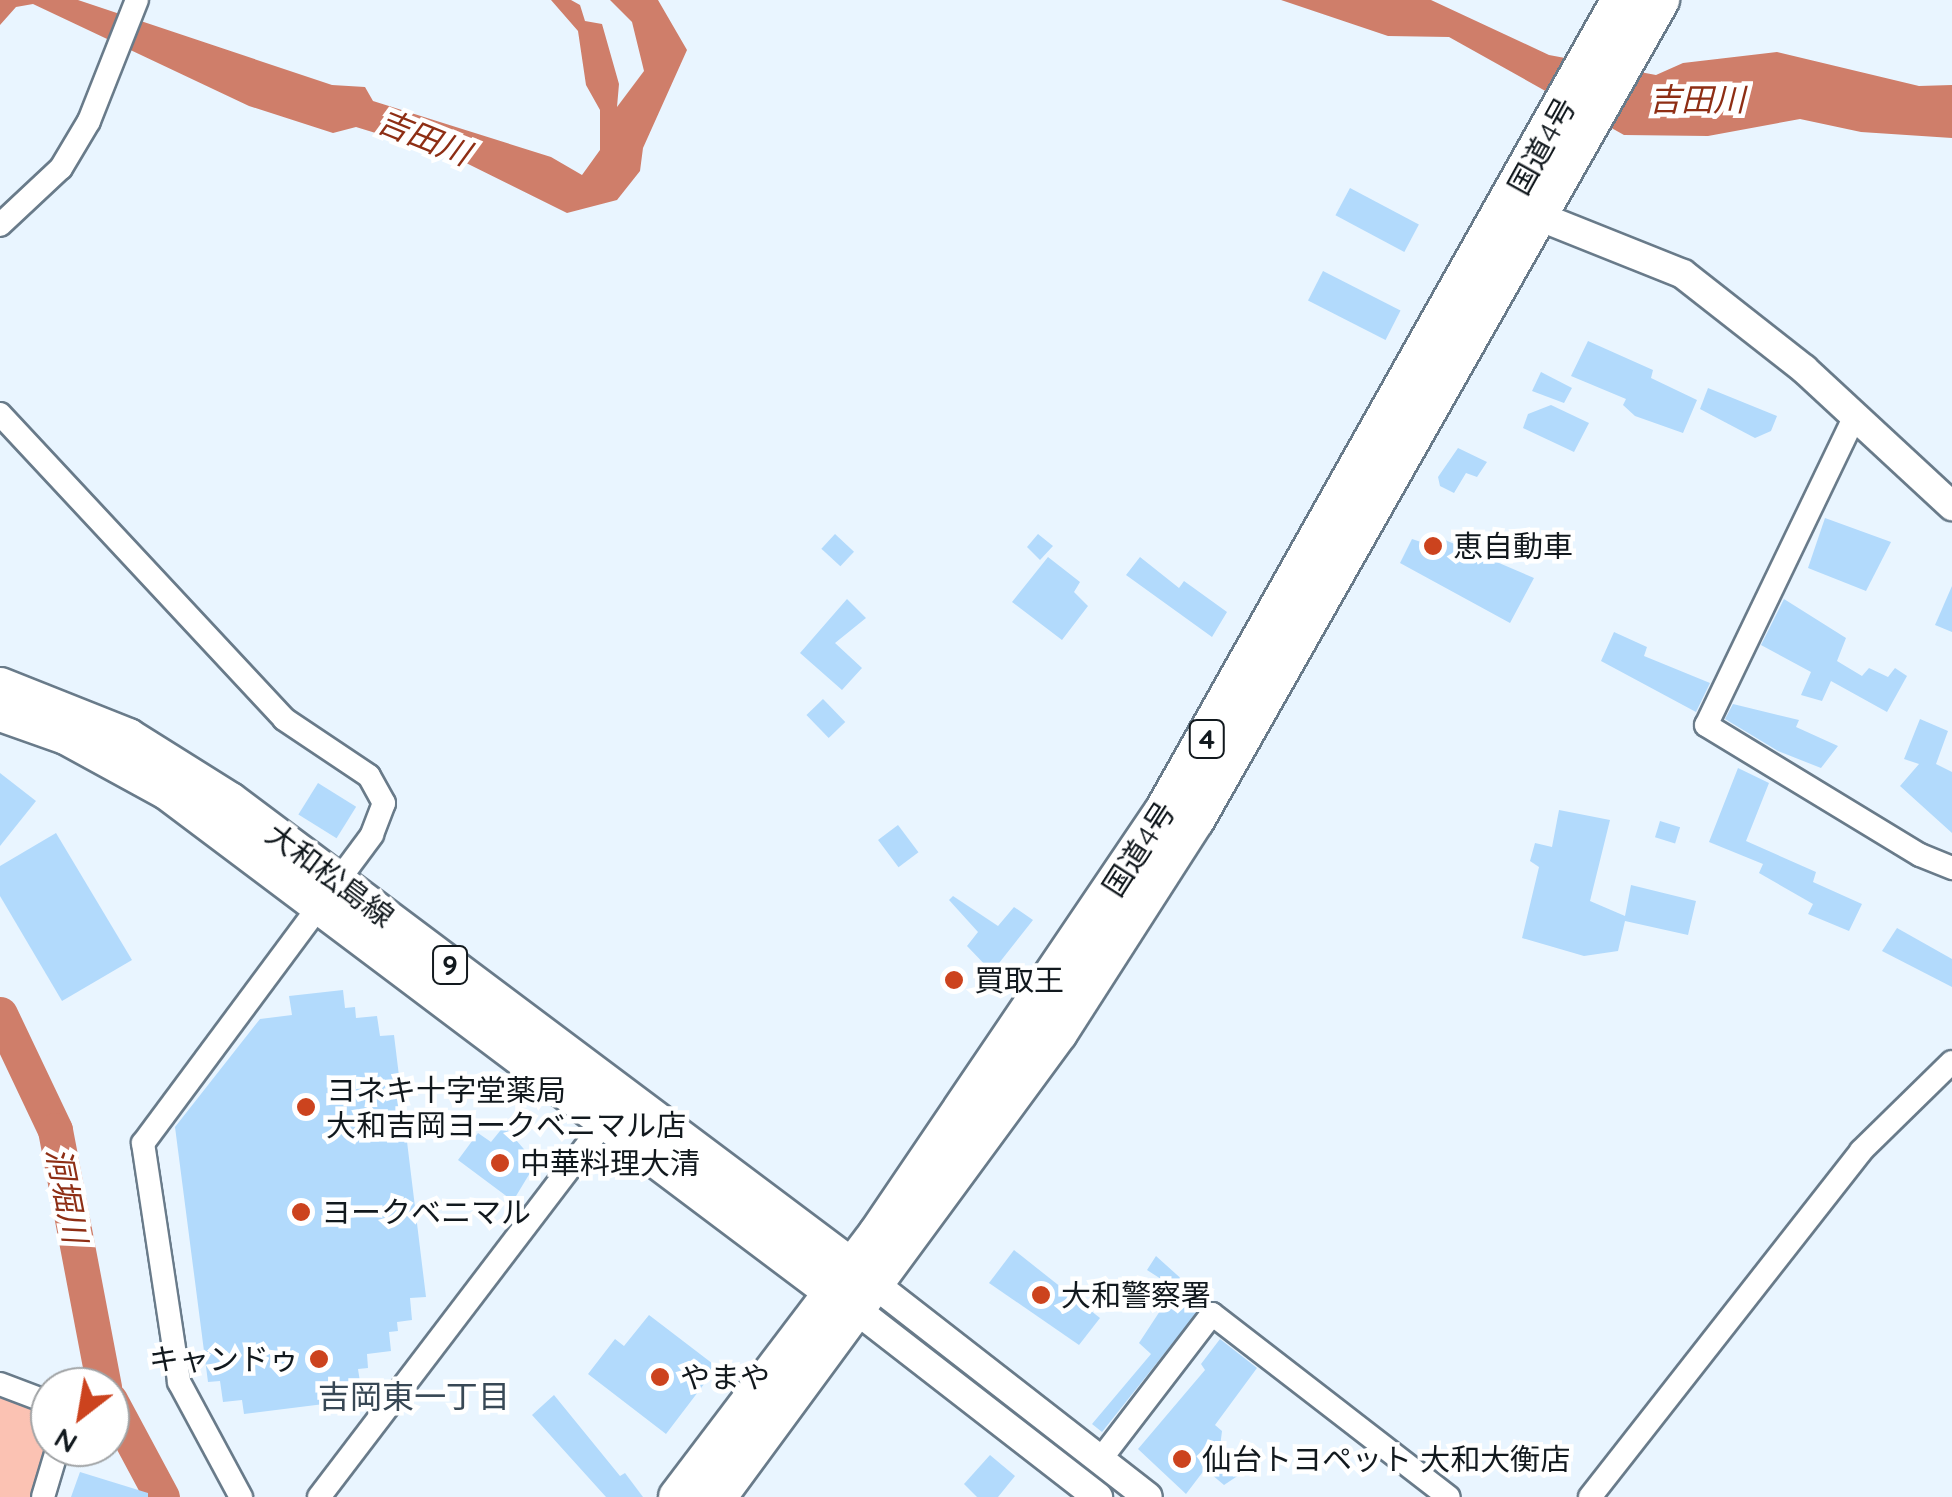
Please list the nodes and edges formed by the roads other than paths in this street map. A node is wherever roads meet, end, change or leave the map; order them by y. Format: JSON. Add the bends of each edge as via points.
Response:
{"nodes":[{"id":1,"x":1622,"y":0,"type":"edge"},
{"id":2,"x":1660,"y":0,"type":"edge"},
{"id":3,"x":136,"y":4,"type":"edge"},
{"id":4,"x":1552,"y":160,"type":"junction"},
{"id":5,"x":1525,"y":211,"type":"junction"},
{"id":6,"x":0,"y":225,"type":"edge"},
{"id":7,"x":0,"y":414,"type":"edge"},
{"id":8,"x":1855,"y":416,"type":"junction"},
{"id":9,"x":1952,"y":506,"type":"edge"},
{"id":10,"x":0,"y":685,"type":"edge"},
{"id":11,"x":0,"y":713,"type":"edge"},
{"id":12,"x":1952,"y":868,"type":"edge"},
{"id":13,"x":325,"y":891,"type":"junction"},
{"id":14,"x":1952,"y":1062,"type":"edge"},
{"id":15,"x":605,"y":1122,"type":"junction"},
{"id":16,"x":855,"y":1289,"type":"junction"},
{"id":17,"x":0,"y":1384,"type":"edge"},
{"id":18,"x":30,"y":1395,"type":"edge"},
{"id":19,"x":1100,"y":1460,"type":"junction"},
{"id":20,"x":52,"y":1467,"type":"edge"},
{"id":21,"x":43,"y":1497,"type":"edge"},
{"id":22,"x":241,"y":1497,"type":"edge"},
{"id":23,"x":319,"y":1497,"type":"edge"},
{"id":24,"x":678,"y":1497,"type":"edge"},
{"id":25,"x":717,"y":1497,"type":"edge"},
{"id":26,"x":1098,"y":1497,"type":"edge"},
{"id":27,"x":1148,"y":1497,"type":"edge"},
{"id":28,"x":1448,"y":1497,"type":"edge"},
{"id":29,"x":1590,"y":1497,"type":"edge"}],
"edges":[{"from":1,"to":4,"type":"highway","name":"国道4号","number":"4"},
{"from":2,"to":4,"type":"highway","name":"国道4号","number":"4"},
{"from":3,"to":6,"type":"street","via":[[61,168]]},
{"from":4,"to":5,"type":"highway","name":"国道4号","number":"4"},
{"from":5,"to":8,"type":"street","via":[[1683,274]]},
{"from":5,"to":16,"type":"highway","name":"国道4号","number":"4","via":[[1196,820],[1058,1033]]},
{"from":7,"to":13,"type":"street","via":[[284,720],[380,789],[380,819]]},
{"from":8,"to":9,"type":"street"},
{"from":8,"to":12,"type":"street","via":[[1706,726]]},
{"from":10,"to":13,"type":"main road","name":"大和松島線","number":"9","via":[[128,736]]},
{"from":11,"to":13,"type":"main road","name":"大和松島線","number":"9","via":[[65,736],[166,791]]},
{"from":13,"to":15,"type":"main road","name":"大和松島線","number":"9"},
{"from":13,"to":16,"type":"main road","name":"大和松島線","number":"9"},
{"from":13,"to":22,"type":"street","via":[[143,1142],[174,1384]]},
{"from":14,"to":29,"type":"street","via":[[1861,1151]]},
{"from":15,"to":16,"type":"main road","name":"大和松島線","number":"9"},
{"from":15,"to":23,"type":"street"},
{"from":16,"to":19,"type":"street"},
{"from":16,"to":24,"type":"highway","name":"国道4号","number":"4"},
{"from":16,"to":25,"type":"highway","name":"国道4号","number":"4"},
{"from":16,"to":26,"type":"street"},
{"from":17,"to":18,"type":"street"},
{"from":19,"to":27,"type":"street"},
{"from":19,"to":28,"type":"street","via":[[1212,1314]]},
{"from":20,"to":21,"type":"street"}]}
